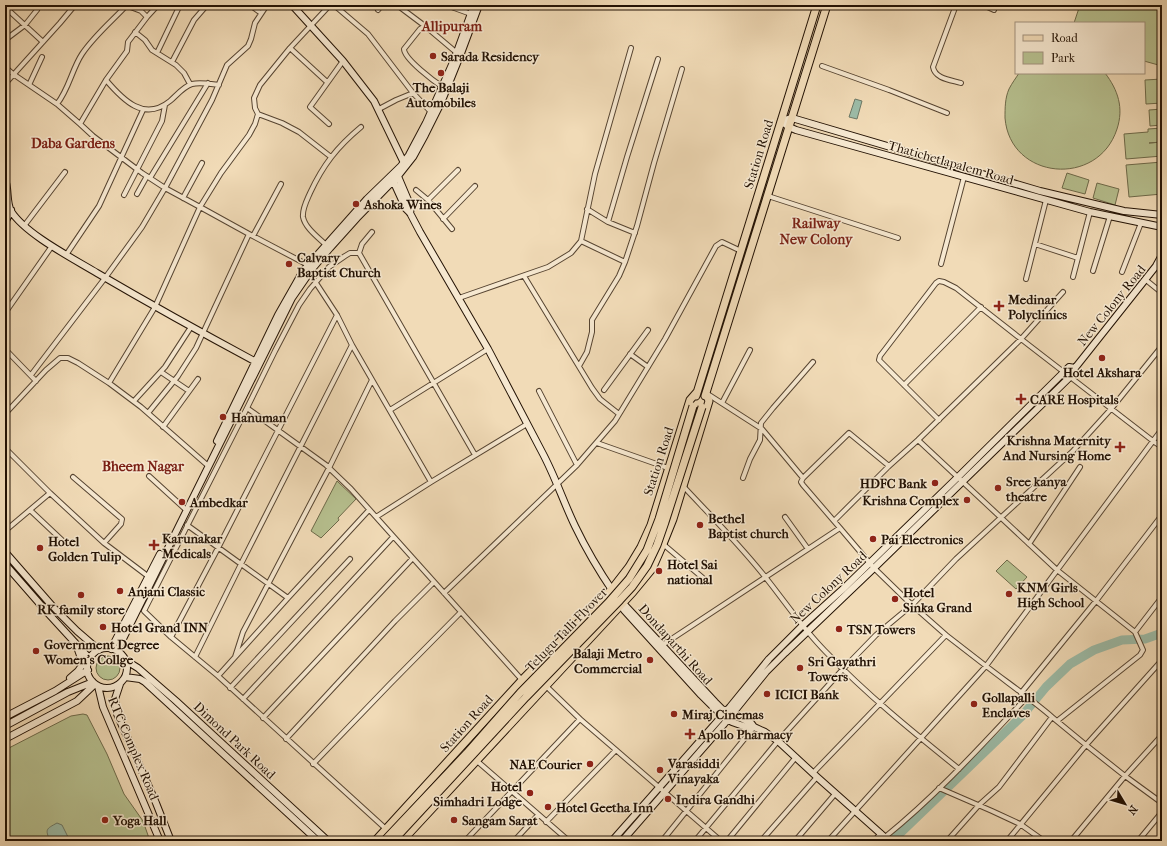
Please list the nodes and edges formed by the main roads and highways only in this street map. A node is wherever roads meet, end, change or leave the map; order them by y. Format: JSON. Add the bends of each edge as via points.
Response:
{"nodes":[{"id":1,"x":292,"y":5,"type":"edge"},
{"id":2,"x":474,"y":5,"type":"edge"},
{"id":3,"x":479,"y":5,"type":"edge"},
{"id":4,"x":817,"y":5,"type":"edge"},
{"id":5,"x":826,"y":5,"type":"edge"},
{"id":6,"x":444,"y":88,"type":"junction"},
{"id":7,"x":792,"y":118,"type":"junction"},
{"id":8,"x":781,"y":120,"type":"junction"},
{"id":9,"x":789,"y":127,"type":"junction"},
{"id":10,"x":406,"y":163,"type":"junction"},
{"id":11,"x":395,"y":176,"type":"junction"},
{"id":12,"x":5,"y":179,"type":"edge"},
{"id":13,"x":11,"y":210,"type":"junction"},
{"id":14,"x":1162,"y":215,"type":"edge"},
{"id":15,"x":1162,"y":218,"type":"edge"},
{"id":16,"x":5,"y":223,"type":"edge"},
{"id":17,"x":1162,"y":227,"type":"edge"},
{"id":18,"x":1162,"y":255,"type":"edge"},
{"id":19,"x":257,"y":363,"type":"junction"},
{"id":20,"x":1075,"y":368,"type":"junction"},
{"id":21,"x":697,"y":392,"type":"junction"},
{"id":22,"x":706,"y":393,"type":"junction"},
{"id":23,"x":961,"y":479,"type":"junction"},
{"id":24,"x":5,"y":552,"type":"edge"},
{"id":25,"x":872,"y":565,"type":"junction"},
{"id":26,"x":5,"y":566,"type":"edge"},
{"id":27,"x":150,"y":577,"type":"junction"},
{"id":28,"x":612,"y":589,"type":"junction"},
{"id":29,"x":622,"y":604,"type":"junction"},
{"id":30,"x":76,"y":644,"type":"junction"},
{"id":31,"x":99,"y":650,"type":"junction"},
{"id":32,"x":114,"y":650,"type":"junction"},
{"id":33,"x":90,"y":659,"type":"junction"},
{"id":34,"x":125,"y":660,"type":"junction"},
{"id":35,"x":88,"y":670,"type":"junction"},
{"id":36,"x":125,"y":677,"type":"junction"},
{"id":37,"x":95,"y":684,"type":"junction"},
{"id":38,"x":120,"y":684,"type":"junction"},
{"id":39,"x":55,"y":691,"type":"junction"},
{"id":40,"x":728,"y":715,"type":"junction"},
{"id":41,"x":5,"y":717,"type":"edge"},
{"id":42,"x":5,"y":726,"type":"edge"},
{"id":43,"x":5,"y":739,"type":"edge"},
{"id":44,"x":885,"y":838,"type":"edge"},
{"id":45,"x":407,"y":839,"type":"edge"},
{"id":46,"x":160,"y":841,"type":"edge"},
{"id":47,"x":171,"y":841,"type":"edge"},
{"id":48,"x":318,"y":841,"type":"edge"},
{"id":49,"x":328,"y":841,"type":"edge"},
{"id":50,"x":375,"y":841,"type":"edge"},
{"id":51,"x":384,"y":841,"type":"edge"},
{"id":52,"x":393,"y":841,"type":"edge"},
{"id":53,"x":612,"y":841,"type":"edge"},
{"id":54,"x":622,"y":841,"type":"edge"}],
"edges":[{"from":1,"to":10,"type":"main road","via":[[343,61],[379,109]]},
{"from":2,"to":6,"type":"main road"},
{"from":3,"to":6,"type":"main road","via":[[460,56]]},
{"from":4,"to":8,"type":"main road","name":"Station Road"},
{"from":5,"to":7,"type":"main road","name":"Station Road"},
{"from":6,"to":10,"type":"main road"},
{"from":6,"to":10,"type":"main road","via":[[425,135]]},
{"from":7,"to":8,"type":"main road"},
{"from":7,"to":9,"type":"main road","name":"Station Road"},
{"from":7,"to":14,"type":"main road","via":[[1040,192],[1124,211]]},
{"from":8,"to":9,"type":"main road","name":"Thatichetlapalem Road"},
{"from":8,"to":21,"type":"main road","name":"Station Road"},
{"from":9,"to":17,"type":"main road","name":"Thatichetlapalem Road","via":[[1090,212]]},
{"from":9,"to":22,"type":"main road","name":"Station Road"},
{"from":10,"to":11,"type":"main road"},
{"from":11,"to":19,"type":"main road","via":[[309,274],[289,303]]},
{"from":11,"to":19,"type":"main road","via":[[355,213],[308,265],[284,304]]},
{"from":11,"to":28,"type":"main road","name":"Dondaparthi Road","via":[[420,232],[488,349],[551,468],[580,538]]},
{"from":12,"to":13,"type":"main road"},
{"from":13,"to":16,"type":"main road"},
{"from":13,"to":19,"type":"main road","via":[[24,226],[66,255]]},
{"from":15,"to":17,"type":"main road"},
{"from":18,"to":20,"type":"main road","name":"New Colony Road","via":[[1146,280]]},
{"from":19,"to":27,"type":"main road"},
{"from":19,"to":27,"type":"main road","via":[[230,426]]},
{"from":20,"to":23,"type":"main road","name":"New Colony Road","via":[[1071,376]]},
{"from":20,"to":23,"type":"main road","name":"New Colony Road","via":[[1069,367]]},
{"from":21,"to":28,"type":"main road","name":"Station Road","via":[[690,400],[651,525],[629,567]]},
{"from":21,"to":51,"type":"main road","name":"Telugu Talli Flyover","bridge":true,"via":[[659,519],[647,550],[629,579]]},
{"from":22,"to":29,"type":"main road","via":[[709,401],[664,544],[652,569]]},
{"from":22,"to":52,"type":"main road","name":"Telugu Talli Flyover","bridge":true,"via":[[666,522],[647,566],[620,600]]},
{"from":23,"to":25,"type":"main road","name":"New Colony Road"},
{"from":24,"to":31,"type":"main road","via":[[54,608]]},
{"from":25,"to":40,"type":"main road","name":"New Colony Road","via":[[766,672]]},
{"from":25,"to":40,"type":"main road","name":"New Colony Road","via":[[802,626],[765,664]]},
{"from":26,"to":30,"type":"main road"},
{"from":27,"to":32,"type":"main road"},
{"from":28,"to":29,"type":"main road","name":"Dondaparthi Road"},
{"from":28,"to":50,"type":"main road","name":"Station Road","via":[[522,680]]},
{"from":29,"to":40,"type":"main road","name":"Dondaparthi Road","via":[[701,695]]},
{"from":29,"to":45,"type":"main road"},
{"from":30,"to":33,"type":"main road"},
{"from":30,"to":39,"type":"main road","via":[[83,664]]},
{"from":31,"to":32,"type":"main road"},
{"from":31,"to":33,"type":"main road"},
{"from":32,"to":34,"type":"main road"},
{"from":33,"to":35,"type":"main road"},
{"from":34,"to":36,"type":"main road"},
{"from":34,"to":49,"type":"main road","name":"Dimond Park Road","via":[[176,700]]},
{"from":35,"to":37,"type":"main road"},
{"from":35,"to":39,"type":"main road"},
{"from":36,"to":38,"type":"main road"},
{"from":36,"to":48,"type":"main road","name":"Dimond Park Road","via":[[145,682]]},
{"from":37,"to":38,"type":"main road","via":[[109,688]]},
{"from":37,"to":42,"type":"main road","via":[[68,692]]},
{"from":37,"to":43,"type":"main road","via":[[77,701]]},
{"from":37,"to":46,"type":"main road","name":"RTC Complex Road"},
{"from":38,"to":47,"type":"main road","name":"RTC Complex Road","via":[[115,699],[117,714]]},
{"from":39,"to":41,"type":"main road"},
{"from":40,"to":44,"type":"main road","name":"Dondaparthi Road","via":[[751,723],[754,728],[778,741]]},
{"from":40,"to":53,"type":"main road","name":"New Colony Road"},
{"from":40,"to":54,"type":"main road","name":"New Colony Road"}]}
